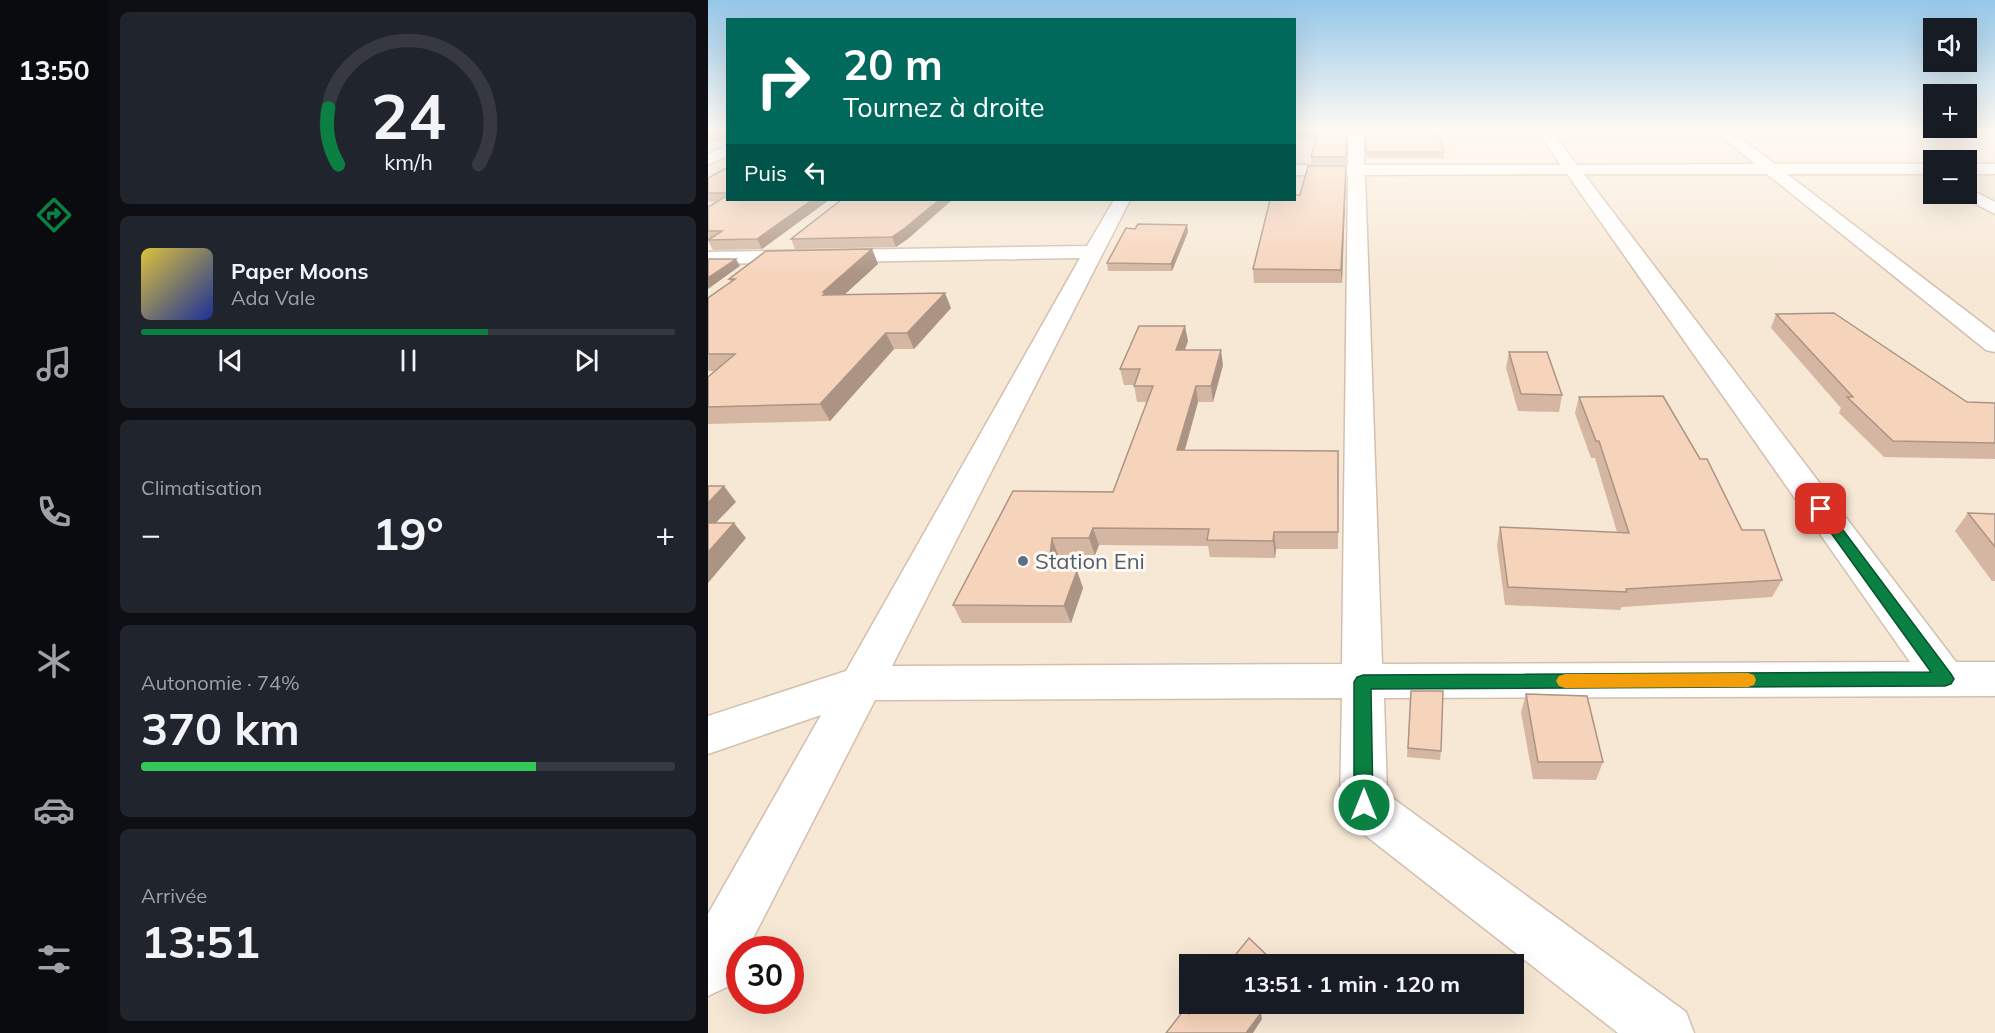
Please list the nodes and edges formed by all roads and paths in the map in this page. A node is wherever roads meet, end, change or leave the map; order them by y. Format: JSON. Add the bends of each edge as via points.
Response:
{"nodes":[{"id":1,"x":1357,"y":179,"type":"edge"},
{"id":2,"x":1579,"y":179,"type":"edge"},
{"id":3,"x":1784,"y":179,"type":"edge"},
{"id":4,"x":1977,"y":198,"type":"edge"},
{"id":5,"x":1121,"y":201,"type":"edge"},
{"id":6,"x":1995,"y":209,"type":"edge"},
{"id":7,"x":795,"y":236,"type":"edge"},
{"id":8,"x":1094,"y":252,"type":"junction"},
{"id":9,"x":708,"y":258,"type":"edge"},
{"id":10,"x":767,"y":258,"type":"junction"},
{"id":11,"x":742,"y":277,"type":"edge"},
{"id":12,"x":1995,"y":345,"type":"edge"},
{"id":13,"x":1945,"y":679,"type":"junction"},
{"id":14,"x":1995,"y":679,"type":"edge"},
{"id":15,"x":1363,"y":682,"type":"junction"},
{"id":16,"x":862,"y":683,"type":"junction"},
{"id":17,"x":708,"y":735,"type":"edge"},
{"id":18,"x":708,"y":968,"type":"edge"},
{"id":19,"x":1665,"y":1033,"type":"edge"}],
"edges":[{"from":1,"to":15,"type":"street"},
{"from":2,"to":13,"type":"street"},
{"from":3,"to":12,"type":"street"},
{"from":4,"to":6,"type":"street"},
{"from":5,"to":8,"type":"street"},
{"from":7,"to":10,"type":"street"},
{"from":8,"to":10,"type":"street"},
{"from":8,"to":16,"type":"street"},
{"from":9,"to":10,"type":"street"},
{"from":10,"to":11,"type":"street"},
{"from":13,"to":14,"type":"street"},
{"from":13,"to":15,"type":"street"},
{"from":15,"to":16,"type":"street"},
{"from":15,"to":19,"type":"street","via":[[1364,805]]},
{"from":16,"to":17,"type":"street"},
{"from":16,"to":18,"type":"street"}]}
